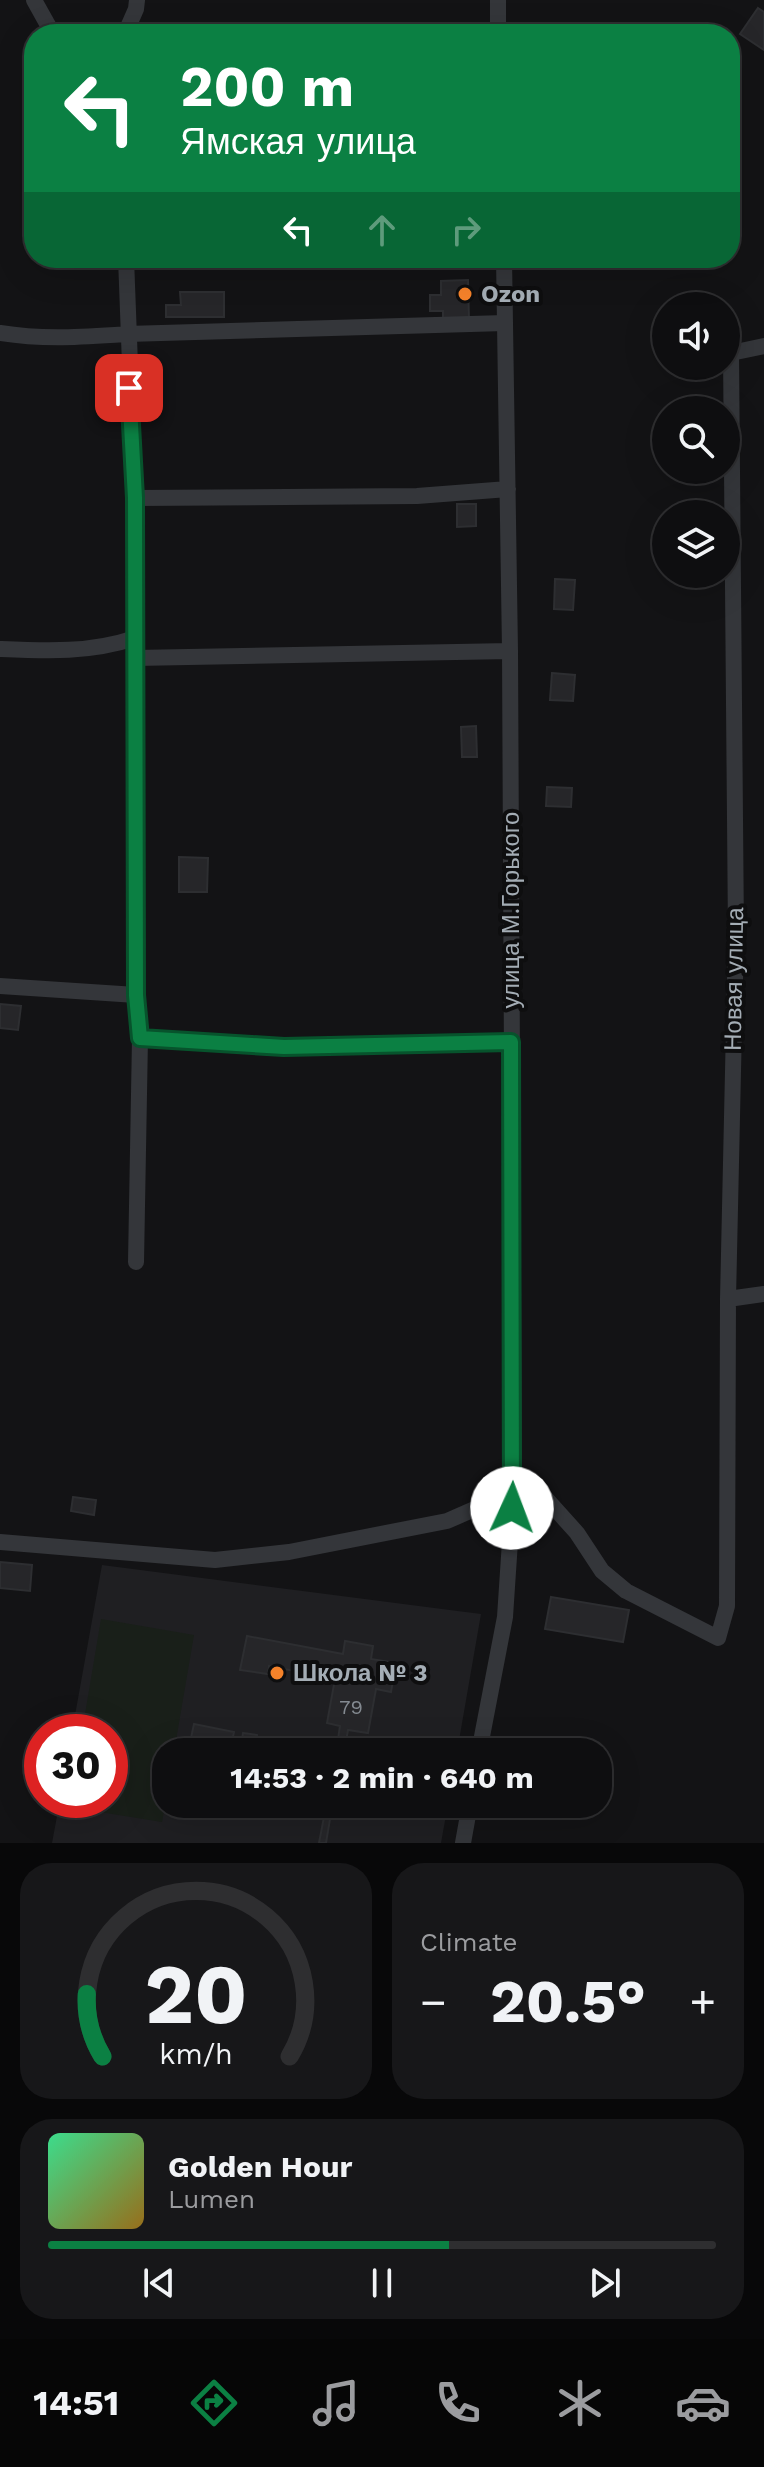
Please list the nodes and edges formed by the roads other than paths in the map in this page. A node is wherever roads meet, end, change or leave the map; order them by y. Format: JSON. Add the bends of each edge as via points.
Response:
{"nodes":[{"id":1,"x":34,"y":0,"type":"edge"},
{"id":2,"x":137,"y":0,"type":"edge"},
{"id":3,"x":498,"y":0,"type":"edge"},
{"id":4,"x":50,"y":24,"type":"edge"},
{"id":5,"x":129,"y":24,"type":"edge"},
{"id":6,"x":498,"y":24,"type":"edge"},
{"id":7,"x":126,"y":268,"type":"edge"},
{"id":8,"x":504,"y":268,"type":"edge"},
{"id":9,"x":505,"y":323,"type":"junction"},
{"id":10,"x":0,"y":333,"type":"edge"},
{"id":11,"x":127,"y":334,"type":"junction"},
{"id":12,"x":764,"y":346,"type":"edge"},
{"id":13,"x":508,"y":489,"type":"junction"},
{"id":14,"x":135,"y":498,"type":"junction"},
{"id":15,"x":135,"y":638,"type":"junction"},
{"id":16,"x":0,"y":649,"type":"edge"},
{"id":17,"x":510,"y":651,"type":"junction"},
{"id":18,"x":135,"y":658,"type":"junction"},
{"id":19,"x":0,"y":986,"type":"edge"},
{"id":20,"x":136,"y":995,"type":"junction"},
{"id":21,"x":140,"y":1038,"type":"junction"},
{"id":22,"x":511,"y":1042,"type":"junction"},
{"id":23,"x":136,"y":1262,"type":"dead end"},
{"id":24,"x":764,"y":1294,"type":"edge"},
{"id":25,"x":728,"y":1299,"type":"junction"},
{"id":26,"x":514,"y":1481,"type":"junction"},
{"id":27,"x":0,"y":1542,"type":"edge"},
{"id":28,"x":482,"y":1738,"type":"edge"},
{"id":29,"x":467,"y":1818,"type":"edge"},
{"id":30,"x":463,"y":1843,"type":"edge"}],
"edges":[{"from":1,"to":4,"type":"street"},
{"from":2,"to":5,"type":"street"},
{"from":3,"to":6,"type":"street"},
{"from":7,"to":11,"type":"street"},
{"from":8,"to":9,"type":"street","name":"улица М.Горького"},
{"from":9,"to":11,"type":"street"},
{"from":9,"to":13,"type":"street","name":"улица М.Горького"},
{"from":10,"to":11,"type":"street","via":[[71,339]]},
{"from":11,"to":14,"type":"street"},
{"from":12,"to":25,"type":"street","name":"Новая улица","via":[[731,353],[736,935]]},
{"from":13,"to":14,"type":"street","via":[[417,496]]},
{"from":13,"to":17,"type":"street","name":"улица М.Горького"},
{"from":14,"to":15,"type":"street"},
{"from":15,"to":16,"type":"street","via":[[78,651]]},
{"from":15,"to":18,"type":"street"},
{"from":17,"to":18,"type":"street"},
{"from":17,"to":22,"type":"street","name":"улица М.Горького"},
{"from":18,"to":20,"type":"street"},
{"from":19,"to":20,"type":"street"},
{"from":20,"to":21,"type":"street"},
{"from":21,"to":22,"type":"street","via":[[284,1047]]},
{"from":21,"to":23,"type":"street"},
{"from":22,"to":26,"type":"street","name":"улица М.Горького"},
{"from":24,"to":25,"type":"street"},
{"from":25,"to":26,"type":"street","name":"Новая улица","via":[[727,1606],[718,1638],[626,1591],[602,1571],[542,1494]]},
{"from":26,"to":27,"type":"street","via":[[488,1503],[447,1521],[289,1552],[215,1560]]},
{"from":26,"to":28,"type":"street","name":"улица М.Горького","via":[[505,1617]]},
{"from":29,"to":30,"type":"street"}]}
